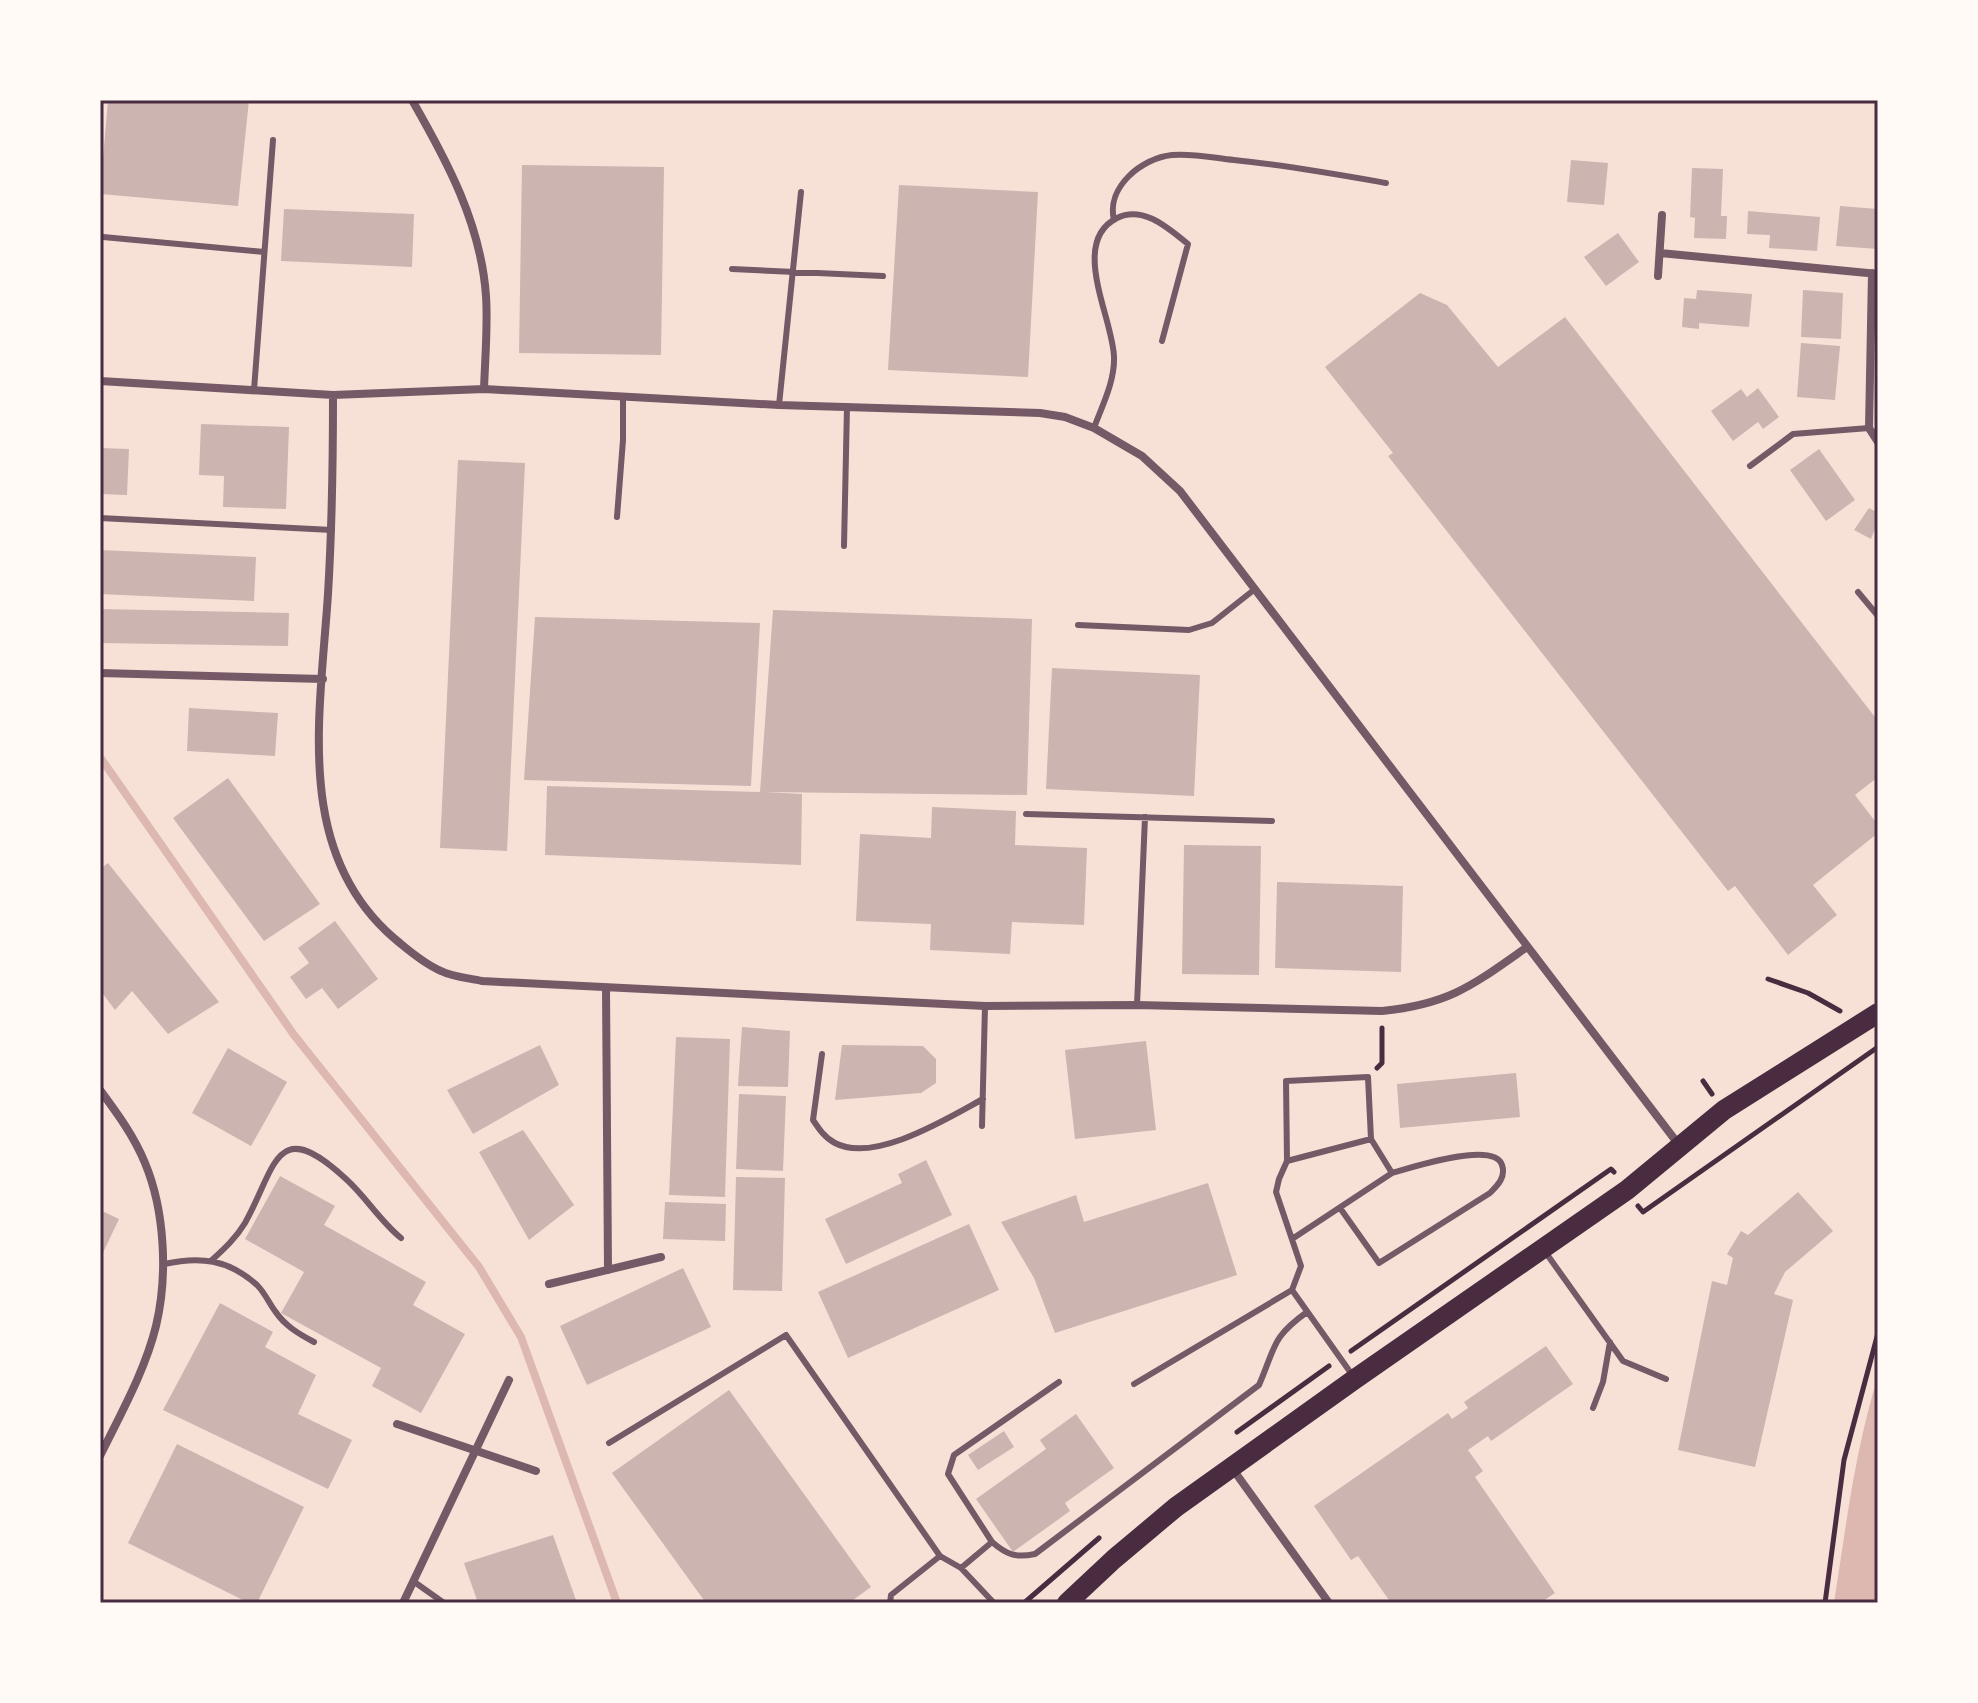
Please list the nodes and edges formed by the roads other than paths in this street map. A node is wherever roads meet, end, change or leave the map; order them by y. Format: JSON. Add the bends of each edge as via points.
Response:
{"nodes":[{"id":1,"x":412,"y":100,"type":"edge"},
{"id":2,"x":273,"y":140,"type":"dead end"},
{"id":3,"x":1386,"y":183,"type":"dead end"},
{"id":4,"x":801,"y":192,"type":"dead end"},
{"id":5,"x":1662,"y":215,"type":"dead end"},
{"id":6,"x":1114,"y":220,"type":"junction"},
{"id":7,"x":103,"y":237,"type":"dead end"},
{"id":8,"x":264,"y":252,"type":"junction"},
{"id":9,"x":1660,"y":253,"type":"junction"},
{"id":10,"x":732,"y":269,"type":"dead end"},
{"id":11,"x":794,"y":272,"type":"junction"},
{"id":12,"x":1875,"y":273,"type":"edge"},
{"id":13,"x":883,"y":276,"type":"dead end"},
{"id":14,"x":1658,"y":276,"type":"dead end"},
{"id":15,"x":1162,"y":341,"type":"dead end"},
{"id":16,"x":100,"y":381,"type":"edge"},
{"id":17,"x":484,"y":389,"type":"junction"},
{"id":18,"x":254,"y":390,"type":"junction"},
{"id":19,"x":333,"y":395,"type":"junction"},
{"id":20,"x":623,"y":397,"type":"junction"},
{"id":21,"x":779,"y":405,"type":"junction"},
{"id":22,"x":847,"y":407,"type":"junction"},
{"id":23,"x":1094,"y":428,"type":"junction"},
{"id":24,"x":1869,"y":428,"type":"junction"},
{"id":25,"x":1878,"y":442,"type":"edge"},
{"id":26,"x":1750,"y":466,"type":"dead end"},
{"id":27,"x":617,"y":517,"type":"dead end"},
{"id":28,"x":100,"y":518,"type":"edge"},
{"id":29,"x":332,"y":530,"type":"junction"},
{"id":30,"x":844,"y":546,"type":"dead end"},
{"id":31,"x":1255,"y":589,"type":"junction"},
{"id":32,"x":1858,"y":592,"type":"dead end"},
{"id":33,"x":1878,"y":616,"type":"edge"},
{"id":34,"x":1078,"y":625,"type":"dead end"},
{"id":35,"x":100,"y":673,"type":"edge"},
{"id":36,"x":323,"y":679,"type":"junction"},
{"id":37,"x":1026,"y":814,"type":"dead end"},
{"id":38,"x":1145,"y":817,"type":"junction"},
{"id":39,"x":1272,"y":821,"type":"dead end"},
{"id":40,"x":1527,"y":947,"type":"junction"},
{"id":41,"x":606,"y":988,"type":"junction"},
{"id":42,"x":1137,"y":1005,"type":"junction"},
{"id":43,"x":985,"y":1006,"type":"junction"},
{"id":44,"x":1878,"y":1013,"type":"edge"},
{"id":45,"x":822,"y":1054,"type":"dead end"},
{"id":46,"x":100,"y":1090,"type":"edge"},
{"id":47,"x":983,"y":1099,"type":"junction"},
{"id":48,"x":982,"y":1126,"type":"dead end"},
{"id":49,"x":1371,"y":1139,"type":"junction"},
{"id":50,"x":1680,"y":1147,"type":"junction"},
{"id":51,"x":1287,"y":1161,"type":"junction"},
{"id":52,"x":1392,"y":1173,"type":"junction"},
{"id":53,"x":1340,"y":1208,"type":"junction"},
{"id":54,"x":401,"y":1238,"type":"dead end"},
{"id":55,"x":1292,"y":1239,"type":"junction"},
{"id":56,"x":1542,"y":1248,"type":"junction"},
{"id":57,"x":661,"y":1257,"type":"dead end"},
{"id":58,"x":212,"y":1260,"type":"junction"},
{"id":59,"x":164,"y":1264,"type":"junction"},
{"id":60,"x":608,"y":1270,"type":"junction"},
{"id":61,"x":549,"y":1284,"type":"dead end"},
{"id":62,"x":1292,"y":1290,"type":"junction"},
{"id":63,"x":1307,"y":1312,"type":"junction"},
{"id":64,"x":314,"y":1342,"type":"dead end"},
{"id":65,"x":1610,"y":1342,"type":"junction"},
{"id":66,"x":1355,"y":1379,"type":"junction"},
{"id":67,"x":1666,"y":1379,"type":"dead end"},
{"id":68,"x":509,"y":1380,"type":"dead end"},
{"id":69,"x":1059,"y":1382,"type":"dead end"},
{"id":70,"x":1134,"y":1384,"type":"dead end"},
{"id":71,"x":1593,"y":1408,"type":"dead end"},
{"id":72,"x":397,"y":1424,"type":"dead end"},
{"id":73,"x":609,"y":1443,"type":"dead end"},
{"id":74,"x":474,"y":1450,"type":"junction"},
{"id":75,"x":100,"y":1456,"type":"edge"},
{"id":76,"x":1231,"y":1468,"type":"junction"},
{"id":77,"x":536,"y":1471,"type":"dead end"},
{"id":78,"x":992,"y":1542,"type":"junction"},
{"id":79,"x":940,"y":1556,"type":"junction"},
{"id":80,"x":961,"y":1568,"type":"junction"},
{"id":81,"x":413,"y":1581,"type":"junction"},
{"id":82,"x":403,"y":1603,"type":"edge"},
{"id":83,"x":444,"y":1603,"type":"edge"},
{"id":84,"x":890,"y":1603,"type":"edge"},
{"id":85,"x":994,"y":1603,"type":"edge"},
{"id":86,"x":1067,"y":1603,"type":"edge"},
{"id":87,"x":1329,"y":1603,"type":"edge"}],
"edges":[{"from":1,"to":17,"type":"street","via":[[466,206],[478,249],[486,296]]},
{"from":2,"to":8,"type":"lane"},
{"from":3,"to":6,"type":"lane","via":[[1288,166],[1171,155],[1152,160],[1124,181],[1110,207]]},
{"from":4,"to":11,"type":"lane"},
{"from":5,"to":9,"type":"street"},
{"from":6,"to":15,"type":"lane","via":[[1130,213],[1151,218],[1188,244]]},
{"from":6,"to":23,"type":"lane","via":[[1098,234],[1093,257],[1114,360]]},
{"from":7,"to":8,"type":"lane"},
{"from":8,"to":18,"type":"lane"},
{"from":9,"to":12,"type":"street"},
{"from":9,"to":14,"type":"street"},
{"from":10,"to":11,"type":"lane"},
{"from":11,"to":13,"type":"lane"},
{"from":11,"to":21,"type":"lane"},
{"from":12,"to":24,"type":"street"},
{"from":16,"to":18,"type":"street"},
{"from":17,"to":19,"type":"street"},
{"from":17,"to":20,"type":"street"},
{"from":18,"to":19,"type":"street"},
{"from":19,"to":29,"type":"street"},
{"from":20,"to":21,"type":"street"},
{"from":20,"to":27,"type":"lane"},
{"from":21,"to":22,"type":"street"},
{"from":22,"to":23,"type":"street","via":[[1040,413]]},
{"from":22,"to":30,"type":"lane"},
{"from":23,"to":31,"type":"street","via":[[1142,456],[1180,491]]},
{"from":24,"to":25,"type":"street"},
{"from":24,"to":26,"type":"lane","via":[[1793,434]]},
{"from":28,"to":29,"type":"lane"},
{"from":29,"to":36,"type":"street"},
{"from":31,"to":34,"type":"lane","via":[[1212,623],[1189,630]]},
{"from":31,"to":40,"type":"street"},
{"from":32,"to":33,"type":"lane"},
{"from":35,"to":36,"type":"street"},
{"from":36,"to":41,"type":"street","via":[[320,791],[326,824],[347,884],[366,911],[386,932],[443,972],[482,981]]},
{"from":37,"to":38,"type":"lane"},
{"from":38,"to":39,"type":"lane"},
{"from":38,"to":42,"type":"lane"},
{"from":40,"to":42,"type":"street","via":[[1473,986],[1404,1008]]},
{"from":40,"to":50,"type":"street"},
{"from":41,"to":43,"type":"street"},
{"from":41,"to":60,"type":"street"},
{"from":42,"to":43,"type":"street"},
{"from":43,"to":47,"type":"lane"},
{"from":44,"to":50,"type":"main road","via":[[1724,1110]]},
{"from":45,"to":47,"type":"lane","via":[[813,1120],[836,1144],[886,1144],[926,1130]]},
{"from":46,"to":59,"type":"street","via":[[145,1163],[154,1189]]},
{"from":47,"to":48,"type":"lane"},
{"from":49,"to":51,"type":"lane"},
{"from":49,"to":51,"type":"lane","via":[[1368,1077],[1286,1081]]},
{"from":49,"to":52,"type":"lane"},
{"from":50,"to":56,"type":"main road"},
{"from":51,"to":55,"type":"lane","via":[[1276,1192]]},
{"from":52,"to":53,"type":"lane"},
{"from":52,"to":53,"type":"lane","via":[[1445,1158],[1492,1155],[1503,1167],[1502,1179],[1490,1193],[1379,1263]]},
{"from":53,"to":55,"type":"lane"},
{"from":54,"to":58,"type":"lane","via":[[347,1179],[298,1147],[283,1151],[273,1163],[244,1224]]},
{"from":55,"to":62,"type":"lane","via":[[1301,1266]]},
{"from":56,"to":65,"type":"lane"},
{"from":56,"to":66,"type":"main road"},
{"from":57,"to":60,"type":"street"},
{"from":58,"to":59,"type":"lane"},
{"from":58,"to":64,"type":"lane","via":[[257,1285],[286,1325]]},
{"from":59,"to":75,"type":"street","via":[[156,1328]]},
{"from":60,"to":61,"type":"street"},
{"from":62,"to":63,"type":"lane"},
{"from":62,"to":70,"type":"lane"},
{"from":63,"to":66,"type":"lane"},
{"from":63,"to":78,"type":"lane","via":[[1284,1328],[1259,1385],[1035,1554],[1006,1555]]},
{"from":65,"to":67,"type":"lane","via":[[1623,1361]]},
{"from":65,"to":71,"type":"lane"},
{"from":66,"to":76,"type":"main road"},
{"from":68,"to":74,"type":"street"},
{"from":69,"to":78,"type":"lane","via":[[954,1455],[949,1464],[948,1474]]},
{"from":72,"to":74,"type":"street"},
{"from":73,"to":79,"type":"lane","via":[[786,1335]]},
{"from":74,"to":77,"type":"street"},
{"from":74,"to":81,"type":"street"},
{"from":76,"to":86,"type":"main road","via":[[1176,1507]]},
{"from":76,"to":87,"type":"street"},
{"from":78,"to":80,"type":"lane"},
{"from":79,"to":80,"type":"lane"},
{"from":79,"to":84,"type":"lane","via":[[891,1595]]},
{"from":80,"to":85,"type":"lane"},
{"from":81,"to":82,"type":"street"},
{"from":81,"to":83,"type":"lane"}]}
